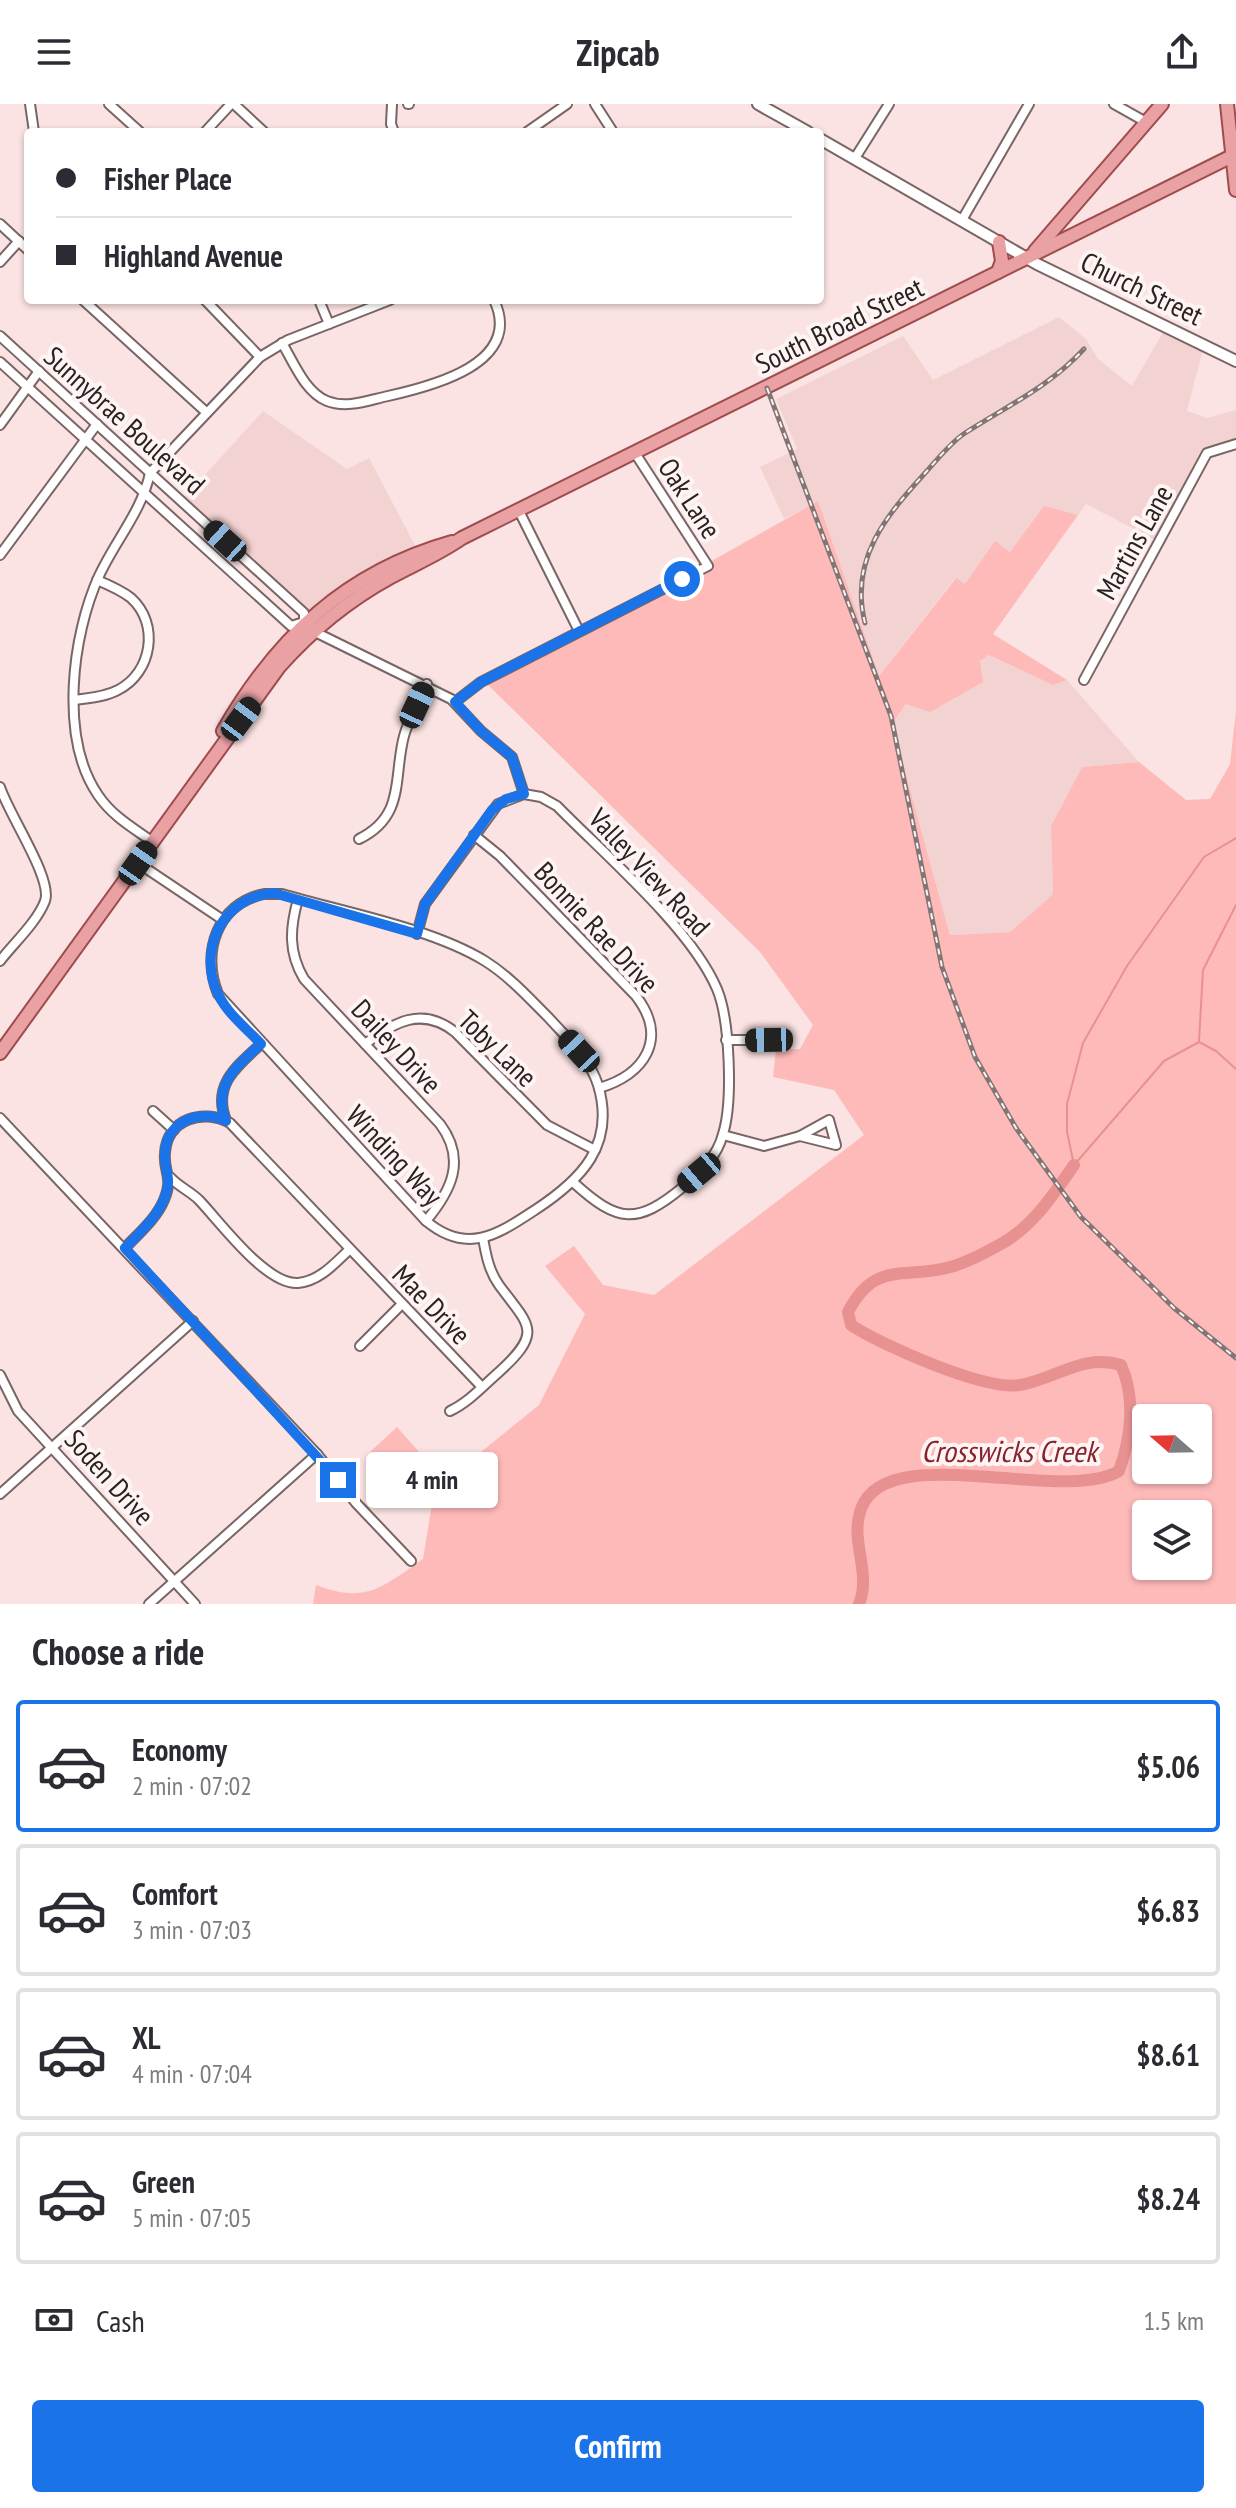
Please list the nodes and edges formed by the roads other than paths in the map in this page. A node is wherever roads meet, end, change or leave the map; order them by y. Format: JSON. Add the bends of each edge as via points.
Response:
{"nodes":[{"id":1,"x":30,"y":104,"type":"edge"},
{"id":2,"x":109,"y":104,"type":"edge"},
{"id":3,"x":232,"y":104,"type":"edge"},
{"id":4,"x":392,"y":104,"type":"edge"},
{"id":5,"x":567,"y":104,"type":"edge"},
{"id":6,"x":595,"y":104,"type":"edge"},
{"id":7,"x":758,"y":104,"type":"edge"},
{"id":8,"x":889,"y":104,"type":"edge"},
{"id":9,"x":1029,"y":104,"type":"edge"},
{"id":10,"x":1114,"y":104,"type":"edge"},
{"id":11,"x":1162,"y":104,"type":"edge"},
{"id":12,"x":1227,"y":104,"type":"edge"},
{"id":13,"x":1146,"y":122,"type":"junction"},
{"id":14,"x":33,"y":128,"type":"edge"},
{"id":15,"x":136,"y":128,"type":"edge"},
{"id":16,"x":209,"y":128,"type":"edge"},
{"id":17,"x":259,"y":128,"type":"edge"},
{"id":18,"x":392,"y":128,"type":"edge"},
{"id":19,"x":533,"y":128,"type":"edge"},
{"id":20,"x":610,"y":128,"type":"edge"},
{"id":21,"x":801,"y":128,"type":"edge"},
{"id":22,"x":824,"y":141,"type":"edge"},
{"id":23,"x":1234,"y":155,"type":"edge"},
{"id":24,"x":855,"y":158,"type":"junction"},
{"id":25,"x":1236,"y":190,"type":"edge"},
{"id":26,"x":1065,"y":219,"type":"junction"},
{"id":27,"x":962,"y":220,"type":"junction"},
{"id":28,"x":1100,"y":223,"type":"junction"},
{"id":29,"x":0,"y":224,"type":"edge"},
{"id":30,"x":19,"y":241,"type":"junction"},
{"id":31,"x":999,"y":242,"type":"junction"},
{"id":32,"x":24,"y":246,"type":"edge"},
{"id":33,"x":1027,"y":258,"type":"junction"},
{"id":34,"x":0,"y":262,"type":"edge"},
{"id":35,"x":998,"y":272,"type":"junction"},
{"id":36,"x":87,"y":304,"type":"edge"},
{"id":37,"x":209,"y":304,"type":"edge"},
{"id":38,"x":321,"y":304,"type":"edge"},
{"id":39,"x":380,"y":304,"type":"edge"},
{"id":40,"x":496,"y":304,"type":"edge"},
{"id":41,"x":329,"y":324,"type":"junction"},
{"id":42,"x":0,"y":336,"type":"edge"},
{"id":43,"x":282,"y":343,"type":"junction"},
{"id":44,"x":260,"y":357,"type":"junction"},
{"id":45,"x":1236,"y":361,"type":"edge"},
{"id":46,"x":0,"y":362,"type":"edge"},
{"id":47,"x":39,"y":371,"type":"junction"},
{"id":48,"x":27,"y":387,"type":"junction"},
{"id":49,"x":206,"y":412,"type":"junction"},
{"id":50,"x":97,"y":424,"type":"junction"},
{"id":51,"x":0,"y":425,"type":"edge"},
{"id":52,"x":85,"y":439,"type":"junction"},
{"id":53,"x":1236,"y":444,"type":"edge"},
{"id":54,"x":635,"y":453,"type":"junction"},
{"id":55,"x":150,"y":473,"type":"junction"},
{"id":56,"x":145,"y":494,"type":"junction"},
{"id":57,"x":519,"y":511,"type":"junction"},
{"id":58,"x":0,"y":555,"type":"edge"},
{"id":59,"x":97,"y":580,"type":"junction"},
{"id":60,"x":308,"y":626,"type":"junction"},
{"id":61,"x":579,"y":631,"type":"junction"},
{"id":62,"x":1084,"y":680,"type":"dead end"},
{"id":63,"x":427,"y":684,"type":"junction"},
{"id":64,"x":75,"y":700,"type":"junction"},
{"id":65,"x":455,"y":702,"type":"junction"},
{"id":66,"x":0,"y":787,"type":"edge"},
{"id":67,"x":524,"y":794,"type":"junction"},
{"id":68,"x":474,"y":835,"type":"junction"},
{"id":69,"x":359,"y":839,"type":"dead end"},
{"id":70,"x":153,"y":842,"type":"junction"},
{"id":71,"x":138,"y":863,"type":"junction"},
{"id":72,"x":298,"y":899,"type":"junction"},
{"id":73,"x":223,"y":920,"type":"junction"},
{"id":74,"x":417,"y":934,"type":"junction"},
{"id":75,"x":0,"y":942,"type":"edge"},
{"id":76,"x":8,"y":951,"type":"junction"},
{"id":77,"x":0,"y":961,"type":"edge"},
{"id":78,"x":726,"y":1040,"type":"junction"},
{"id":79,"x":769,"y":1040,"type":"dead end"},
{"id":80,"x":261,"y":1044,"type":"junction"},
{"id":81,"x":365,"y":1044,"type":"junction"},
{"id":82,"x":1,"y":1048,"type":"edge"},
{"id":83,"x":599,"y":1088,"type":"junction"},
{"id":84,"x":153,"y":1111,"type":"dead end"},
{"id":85,"x":0,"y":1118,"type":"edge"},
{"id":86,"x":226,"y":1121,"type":"junction"},
{"id":87,"x":174,"y":1130,"type":"junction"},
{"id":88,"x":723,"y":1135,"type":"junction"},
{"id":89,"x":800,"y":1136,"type":"dead end"},
{"id":90,"x":595,"y":1150,"type":"junction"},
{"id":91,"x":170,"y":1177,"type":"junction"},
{"id":92,"x":574,"y":1183,"type":"junction"},
{"id":93,"x":426,"y":1221,"type":"junction"},
{"id":94,"x":483,"y":1238,"type":"junction"},
{"id":95,"x":125,"y":1248,"type":"junction"},
{"id":96,"x":350,"y":1249,"type":"junction"},
{"id":97,"x":402,"y":1304,"type":"junction"},
{"id":98,"x":193,"y":1321,"type":"junction"},
{"id":99,"x":360,"y":1346,"type":"dead end"},
{"id":100,"x":0,"y":1375,"type":"edge"},
{"id":101,"x":482,"y":1387,"type":"junction"},
{"id":102,"x":450,"y":1411,"type":"dead end"},
{"id":103,"x":53,"y":1446,"type":"junction"},
{"id":104,"x":317,"y":1454,"type":"junction"},
{"id":105,"x":0,"y":1494,"type":"edge"},
{"id":106,"x":411,"y":1561,"type":"dead end"},
{"id":107,"x":175,"y":1581,"type":"junction"},
{"id":108,"x":149,"y":1604,"type":"edge"},
{"id":109,"x":195,"y":1604,"type":"edge"}],
"edges":[{"from":1,"to":14,"type":"street"},
{"from":2,"to":15,"type":"street"},
{"from":3,"to":16,"type":"street"},
{"from":3,"to":17,"type":"street"},
{"from":4,"to":18,"type":"street"},
{"from":5,"to":19,"type":"street"},
{"from":6,"to":20,"type":"street"},
{"from":7,"to":21,"type":"street"},
{"from":8,"to":24,"type":"street"},
{"from":9,"to":27,"type":"street"},
{"from":10,"to":13,"type":"street"},
{"from":11,"to":13,"type":"main road"},
{"from":12,"to":23,"type":"main road"},
{"from":13,"to":26,"type":"main road"},
{"from":22,"to":24,"type":"street","name":"Church Street"},
{"from":23,"to":25,"type":"main road"},
{"from":23,"to":28,"type":"main road","name":"South Broad Street"},
{"from":24,"to":27,"type":"street","name":"Church Street"},
{"from":26,"to":28,"type":"main road","via":[[1074,225]]},
{"from":26,"to":33,"type":"main road"},
{"from":27,"to":31,"type":"street","name":"Church Street"},
{"from":28,"to":33,"type":"main road","name":"South Broad Street"},
{"from":29,"to":30,"type":"street"},
{"from":30,"to":32,"type":"street"},
{"from":30,"to":34,"type":"street"},
{"from":31,"to":33,"type":"street","name":"Church Street"},
{"from":31,"to":35,"type":"main road"},
{"from":33,"to":35,"type":"main road","name":"South Broad Street"},
{"from":33,"to":45,"type":"street","name":"Church Street"},
{"from":35,"to":54,"type":"main road","name":"South Broad Street"},
{"from":36,"to":49,"type":"street"},
{"from":37,"to":44,"type":"street"},
{"from":38,"to":41,"type":"street"},
{"from":39,"to":41,"type":"street"},
{"from":40,"to":43,"type":"street","via":[[499,338],[478,362],[435,384],[353,404],[328,401],[314,392]]},
{"from":41,"to":43,"type":"street"},
{"from":42,"to":47,"type":"street","name":"Sunnybrae Boulevard"},
{"from":43,"to":44,"type":"street"},
{"from":44,"to":49,"type":"street"},
{"from":46,"to":48,"type":"street","name":"Sunnybrae Boulevard"},
{"from":47,"to":48,"type":"street"},
{"from":47,"to":50,"type":"street","name":"Sunnybrae Boulevard"},
{"from":48,"to":51,"type":"street"},
{"from":48,"to":52,"type":"street","name":"Sunnybrae Boulevard"},
{"from":49,"to":55,"type":"street"},
{"from":50,"to":52,"type":"street"},
{"from":50,"to":55,"type":"street","name":"Sunnybrae Boulevard"},
{"from":52,"to":56,"type":"street","name":"Sunnybrae Boulevard"},
{"from":52,"to":58,"type":"street"},
{"from":53,"to":62,"type":"street","name":"Martins Lane","via":[[1207,453]]},
{"from":54,"to":57,"type":"main road","name":"South Broad Street"},
{"from":54,"to":61,"type":"street","name":"Oak Lane","via":[[708,566]]},
{"from":55,"to":56,"type":"street"},
{"from":55,"to":60,"type":"street","name":"Sunnybrae Boulevard","via":[[304,613]]},
{"from":56,"to":59,"type":"street"},
{"from":56,"to":60,"type":"street","name":"Sunnybrae Boulevard","via":[[291,626]]},
{"from":57,"to":60,"type":"main road","name":"South Broad Street","via":[[384,574]]},
{"from":57,"to":61,"type":"street"},
{"from":59,"to":64,"type":"street","via":[[80,637]]},
{"from":59,"to":64,"type":"street","via":[[130,598],[140,610],[148,628],[147,655],[126,685]]},
{"from":60,"to":63,"type":"street"},
{"from":60,"to":70,"type":"main road","name":"South Broad Street","via":[[252,683]]},
{"from":61,"to":65,"type":"street","via":[[481,682]]},
{"from":63,"to":65,"type":"street"},
{"from":63,"to":69,"type":"street","via":[[403,738],[393,802],[375,831]]},
{"from":64,"to":70,"type":"street","via":[[82,758],[95,790],[113,813]]},
{"from":65,"to":67,"type":"street","via":[[512,757]]},
{"from":66,"to":76,"type":"street","via":[[47,884],[42,906]]},
{"from":67,"to":68,"type":"street","via":[[498,804]]},
{"from":67,"to":78,"type":"street","name":"Valley View Road","via":[[557,806],[688,940],[718,991]]},
{"from":68,"to":74,"type":"street","via":[[425,904]]},
{"from":68,"to":83,"type":"street","name":"Bonnie Rae Drive","via":[[511,867],[647,1013],[650,1040],[645,1058],[626,1078]]},
{"from":70,"to":71,"type":"main road","name":"South Broad Street"},
{"from":71,"to":73,"type":"street"},
{"from":71,"to":82,"type":"main road","name":"South Broad Street"},
{"from":72,"to":73,"type":"street","via":[[274,893],[255,896],[236,905]]},
{"from":72,"to":74,"type":"street"},
{"from":72,"to":81,"type":"street","name":"Dailey Drive","via":[[290,937],[298,969]]},
{"from":73,"to":80,"type":"street","name":"Winding Way","via":[[211,953],[213,983],[223,1004]]},
{"from":74,"to":83,"type":"street","via":[[470,953],[513,982],[579,1051]]},
{"from":75,"to":76,"type":"street"},
{"from":76,"to":77,"type":"street"},
{"from":78,"to":79,"type":"street"},
{"from":78,"to":88,"type":"street","name":"Valley View Road"},
{"from":80,"to":86,"type":"street","via":[[227,1079],[222,1096]]},
{"from":80,"to":93,"type":"street","name":"Winding Way"},
{"from":81,"to":90,"type":"street","name":"Toby Lane","via":[[399,1021],[437,1021],[455,1032],[547,1125]]},
{"from":81,"to":93,"type":"street","name":"Dailey Drive","via":[[451,1142],[452,1185]]},
{"from":83,"to":90,"type":"street","via":[[602,1123]]},
{"from":84,"to":87,"type":"street"},
{"from":85,"to":95,"type":"street"},
{"from":86,"to":87,"type":"street","via":[[194,1116]]},
{"from":86,"to":96,"type":"street","name":"Mae Drive"},
{"from":87,"to":91,"type":"street","via":[[165,1152]]},
{"from":88,"to":89,"type":"street","via":[[764,1146]]},
{"from":88,"to":92,"type":"street","name":"Valley View Road","via":[[699,1173],[643,1215],[605,1208]]},
{"from":90,"to":92,"type":"street"},
{"from":91,"to":95,"type":"street","via":[[159,1210]]},
{"from":91,"to":96,"type":"street","via":[[269,1273],[284,1281],[316,1278]]},
{"from":92,"to":94,"type":"street"},
{"from":93,"to":94,"type":"street","name":"Winding Way","via":[[452,1236]]},
{"from":94,"to":101,"type":"street","via":[[492,1273],[520,1309],[527,1330],[519,1353]]},
{"from":95,"to":98,"type":"street"},
{"from":96,"to":97,"type":"street","name":"Mae Drive"},
{"from":97,"to":99,"type":"street"},
{"from":97,"to":101,"type":"street","name":"Mae Drive"},
{"from":98,"to":103,"type":"street"},
{"from":98,"to":104,"type":"street"},
{"from":100,"to":103,"type":"street","name":"Soden Drive","via":[[18,1411]]},
{"from":101,"to":102,"type":"street"},
{"from":103,"to":105,"type":"street"},
{"from":103,"to":107,"type":"street","name":"Soden Drive"},
{"from":104,"to":106,"type":"street"},
{"from":104,"to":107,"type":"street"},
{"from":107,"to":108,"type":"street"},
{"from":107,"to":109,"type":"street","name":"Soden Drive"}]}
